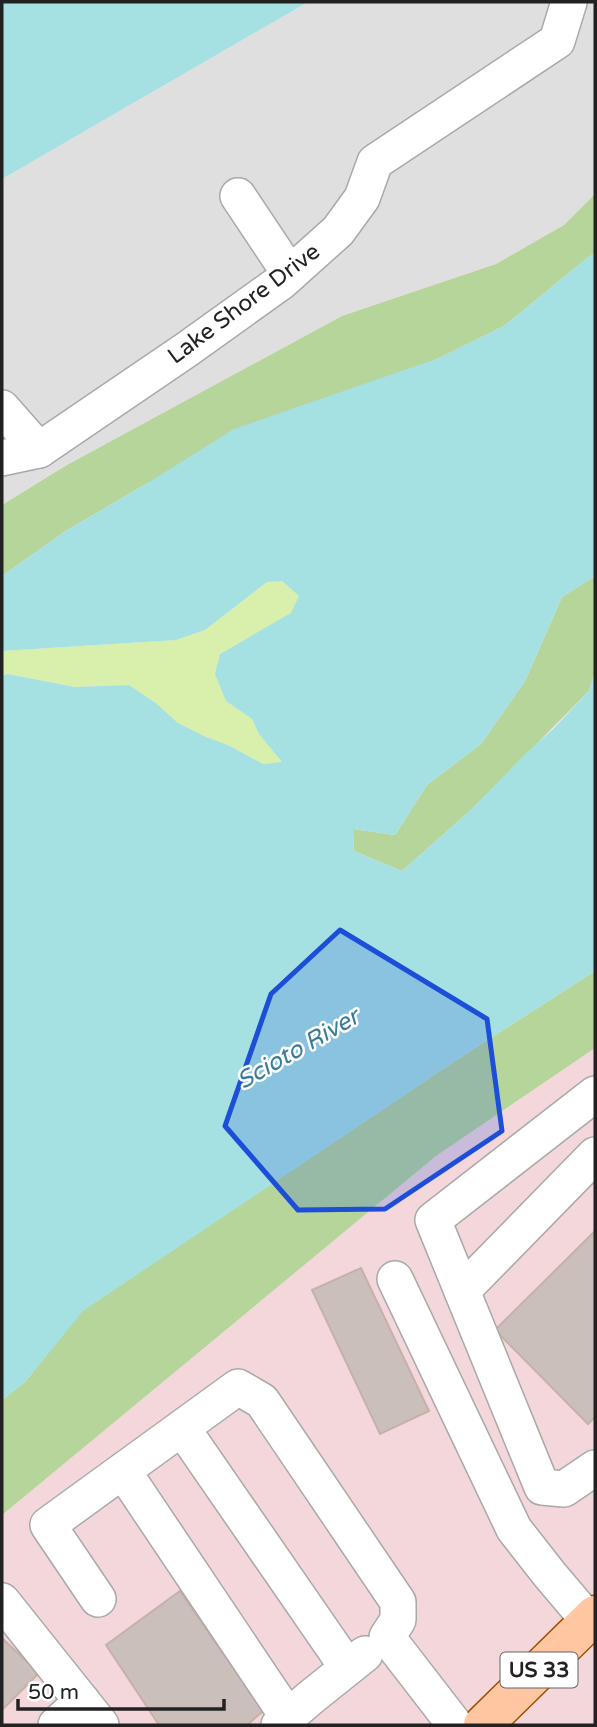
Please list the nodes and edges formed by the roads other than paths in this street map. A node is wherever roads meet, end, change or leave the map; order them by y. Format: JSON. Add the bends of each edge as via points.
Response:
{"nodes":[{"id":1,"x":569,"y":2,"type":"edge"},
{"id":2,"x":238,"y":196,"type":"dead end"},
{"id":3,"x":290,"y":274,"type":"junction"},
{"id":4,"x":2,"y":408,"type":"edge"},
{"id":5,"x":38,"y":450,"type":"junction"},
{"id":6,"x":2,"y":458,"type":"edge"},
{"id":7,"x":595,"y":1094,"type":"edge"},
{"id":8,"x":595,"y":1154,"type":"edge"},
{"id":9,"x":395,"y":1279,"type":"dead end"},
{"id":10,"x":462,"y":1291,"type":"junction"},
{"id":11,"x":182,"y":1428,"type":"junction"},
{"id":12,"x":595,"y":1468,"type":"edge"},
{"id":13,"x":123,"y":1471,"type":"junction"},
{"id":14,"x":99,"y":1599,"type":"dead end"},
{"id":15,"x":2,"y":1601,"type":"edge"},
{"id":16,"x":592,"y":1618,"type":"edge"},
{"id":17,"x":387,"y":1637,"type":"junction"},
{"id":18,"x":347,"y":1667,"type":"junction"},
{"id":19,"x":92,"y":1713,"type":"edge"},
{"id":20,"x":284,"y":1721,"type":"edge"},
{"id":21,"x":57,"y":1725,"type":"edge"},
{"id":22,"x":455,"y":1725,"type":"edge"},
{"id":23,"x":483,"y":1725,"type":"edge"}],
"edges":[{"from":1,"to":3,"type":"street","name":"Lake Shore Drive","via":[[556,41],[375,162],[362,198],[338,231]]},
{"from":2,"to":3,"type":"street"},
{"from":3,"to":5,"type":"street","name":"Lake Shore Drive"},
{"from":4,"to":5,"type":"street"},
{"from":5,"to":6,"type":"street","name":"Lake Shore Drive"},
{"from":7,"to":10,"type":"street","via":[[433,1220]]},
{"from":8,"to":10,"type":"street"},
{"from":9,"to":16,"type":"street","via":[[514,1529]]},
{"from":10,"to":12,"type":"street","via":[[541,1487],[564,1489]]},
{"from":11,"to":13,"type":"street"},
{"from":11,"to":17,"type":"street","via":[[238,1387],[262,1401],[398,1602],[398,1620]]},
{"from":11,"to":18,"type":"street"},
{"from":13,"to":14,"type":"street","via":[[48,1525]]},
{"from":13,"to":20,"type":"street"},
{"from":15,"to":19,"type":"street"},
{"from":16,"to":23,"type":"main road","number":"US 33"},
{"from":17,"to":18,"type":"street"},
{"from":17,"to":22,"type":"street"},
{"from":18,"to":20,"type":"street"},
{"from":19,"to":21,"type":"street"}]}
